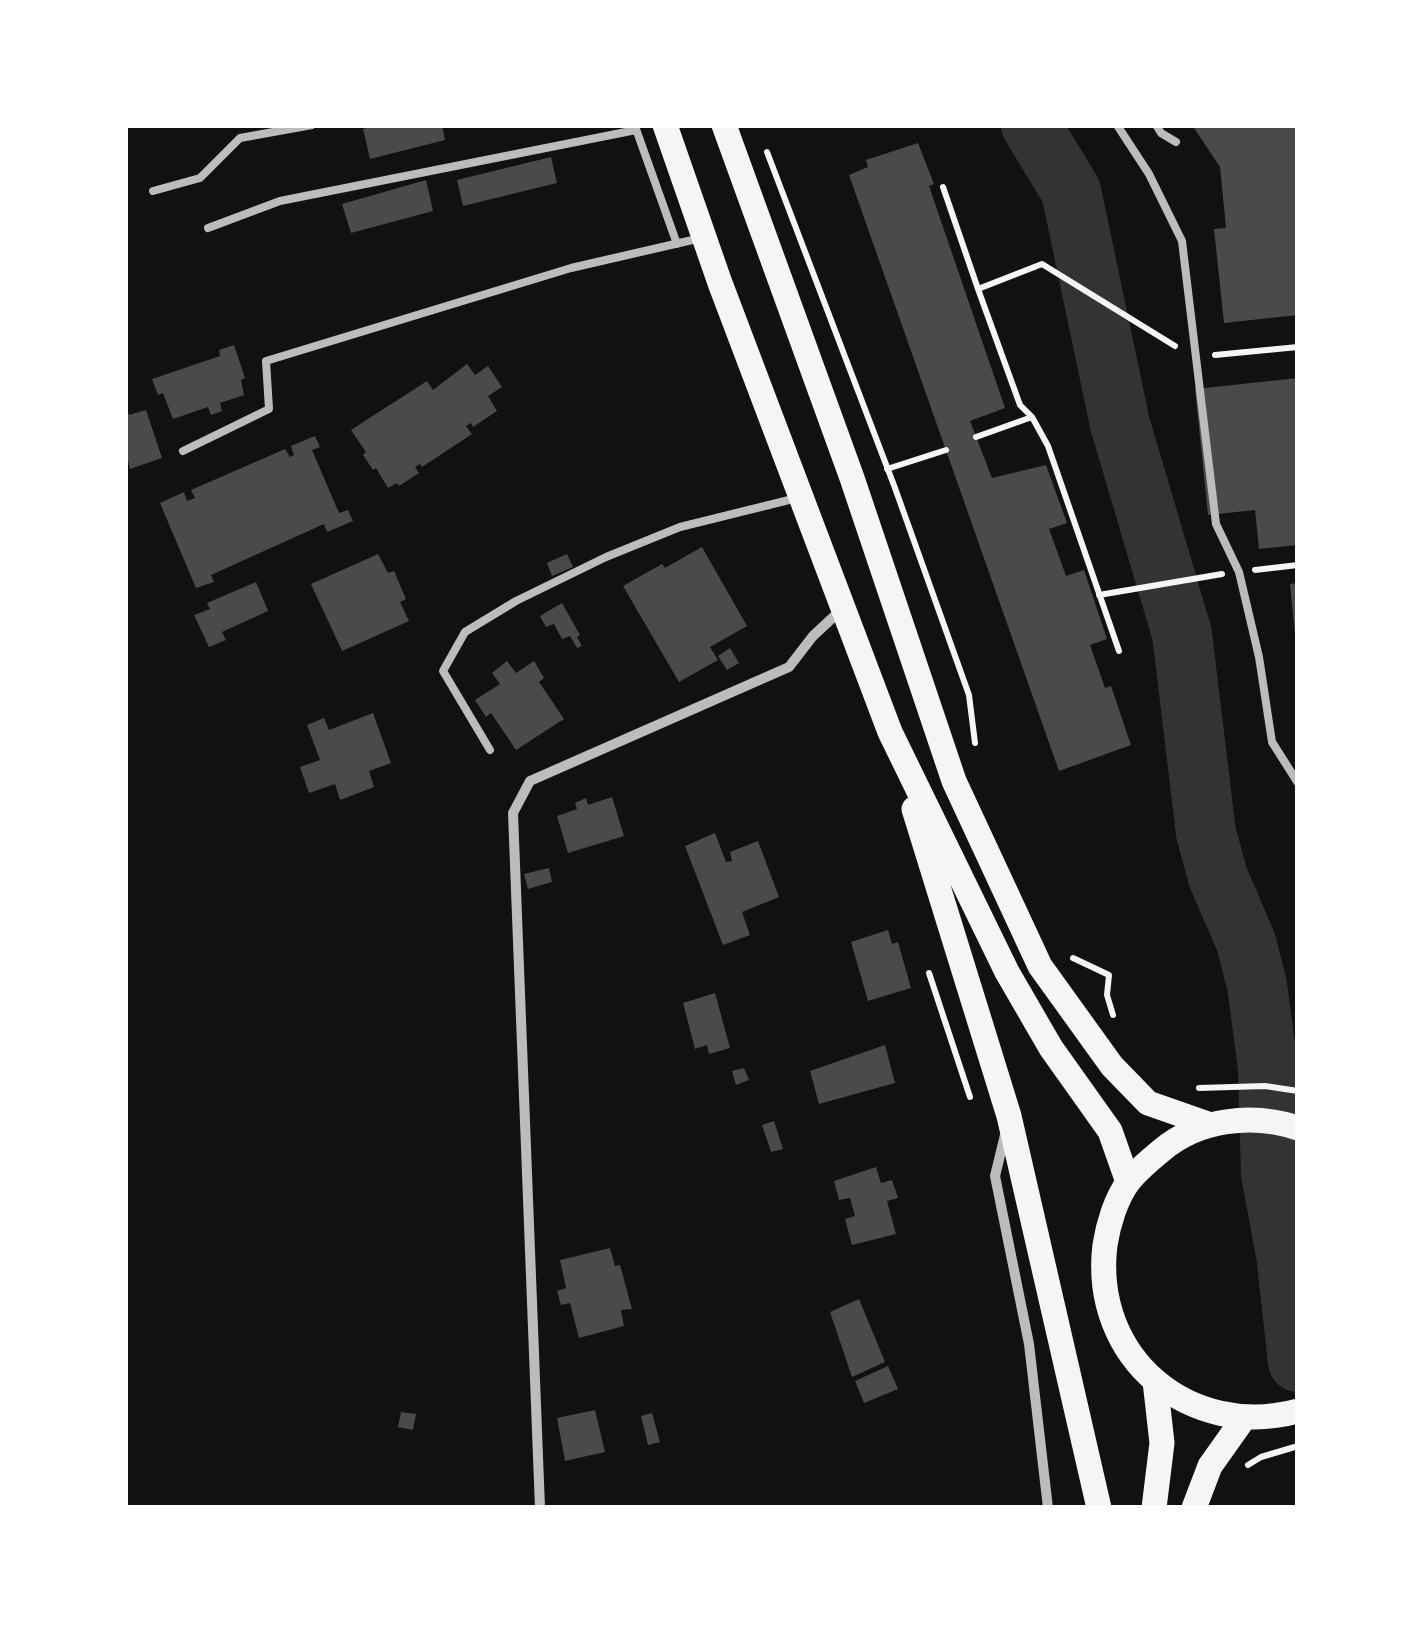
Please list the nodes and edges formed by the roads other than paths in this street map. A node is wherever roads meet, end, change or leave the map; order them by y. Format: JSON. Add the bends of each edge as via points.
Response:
{"nodes":[{"id":1,"x":312,"y":125,"type":"edge"},
{"id":2,"x":665,"y":125,"type":"edge"},
{"id":3,"x":724,"y":125,"type":"edge"},
{"id":4,"x":1118,"y":125,"type":"edge"},
{"id":5,"x":1156,"y":125,"type":"edge"},
{"id":6,"x":635,"y":127,"type":"edge"},
{"id":7,"x":1176,"y":142,"type":"dead end"},
{"id":8,"x":153,"y":191,"type":"dead end"},
{"id":9,"x":208,"y":228,"type":"dead end"},
{"id":10,"x":704,"y":238,"type":"junction"},
{"id":11,"x":677,"y":244,"type":"junction"},
{"id":12,"x":183,"y":451,"type":"dead end"},
{"id":13,"x":801,"y":497,"type":"junction"},
{"id":14,"x":843,"y":609,"type":"junction"},
{"id":15,"x":890,"y":732,"type":"junction"},
{"id":16,"x":490,"y":750,"type":"dead end"},
{"id":17,"x":1298,"y":782,"type":"edge"},
{"id":18,"x":1009,"y":1116,"type":"junction"},
{"id":19,"x":1208,"y":1124,"type":"junction"},
{"id":20,"x":1298,"y":1128,"type":"edge"},
{"id":21,"x":1128,"y":1182,"type":"junction"},
{"id":22,"x":1041,"y":1254,"type":"junction"},
{"id":23,"x":1012,"y":1261,"type":"junction"},
{"id":24,"x":1155,"y":1381,"type":"junction"},
{"id":25,"x":1298,"y":1411,"type":"edge"},
{"id":26,"x":1244,"y":1418,"type":"junction"},
{"id":27,"x":540,"y":1508,"type":"edge"},
{"id":28,"x":1048,"y":1508,"type":"edge"},
{"id":29,"x":1098,"y":1508,"type":"edge"},
{"id":30,"x":1154,"y":1508,"type":"edge"},
{"id":31,"x":1194,"y":1508,"type":"edge"}],
"edges":[{"from":1,"to":8,"type":"lane","via":[[240,138],[200,178]]},
{"from":2,"to":10,"type":"main road"},
{"from":3,"to":19,"type":"main road","via":[[954,781],[1040,966],[1112,1066],[1148,1103]]},
{"from":4,"to":17,"type":"lane","via":[[1182,240],[1216,524],[1239,572],[1272,742]]},
{"from":5,"to":7,"type":"lane"},
{"from":6,"to":9,"type":"lane","via":[[280,201]]},
{"from":6,"to":11,"type":"lane"},
{"from":10,"to":11,"type":"lane"},
{"from":10,"to":13,"type":"main road"},
{"from":11,"to":12,"type":"lane","via":[[571,268],[266,362],[268,408]]},
{"from":13,"to":14,"type":"main road"},
{"from":13,"to":16,"type":"lane","via":[[680,527],[516,601],[465,632],[443,670]]},
{"from":14,"to":15,"type":"main road"},
{"from":14,"to":27,"type":"street","via":[[789,666],[530,780],[513,812]]},
{"from":15,"to":18,"type":"main road"},
{"from":15,"to":21,"type":"main road","via":[[1007,972],[1110,1131]]},
{"from":18,"to":22,"type":"main road"},
{"from":18,"to":23,"type":"street","via":[[995,1176]]},
{"from":19,"to":20,"type":"main road","via":[[1250,1120]]},
{"from":19,"to":21,"type":"main road","via":[[1180,1135]]},
{"from":21,"to":24,"type":"main road","via":[[1106,1237],[1104,1282],[1114,1326]]},
{"from":22,"to":23,"type":"street"},
{"from":22,"to":29,"type":"main road"},
{"from":23,"to":28,"type":"street"},
{"from":24,"to":26,"type":"main road","via":[[1194,1406]]},
{"from":24,"to":30,"type":"main road","via":[[1162,1442]]},
{"from":25,"to":26,"type":"main road"},
{"from":26,"to":31,"type":"main road","via":[[1210,1466]]}]}
